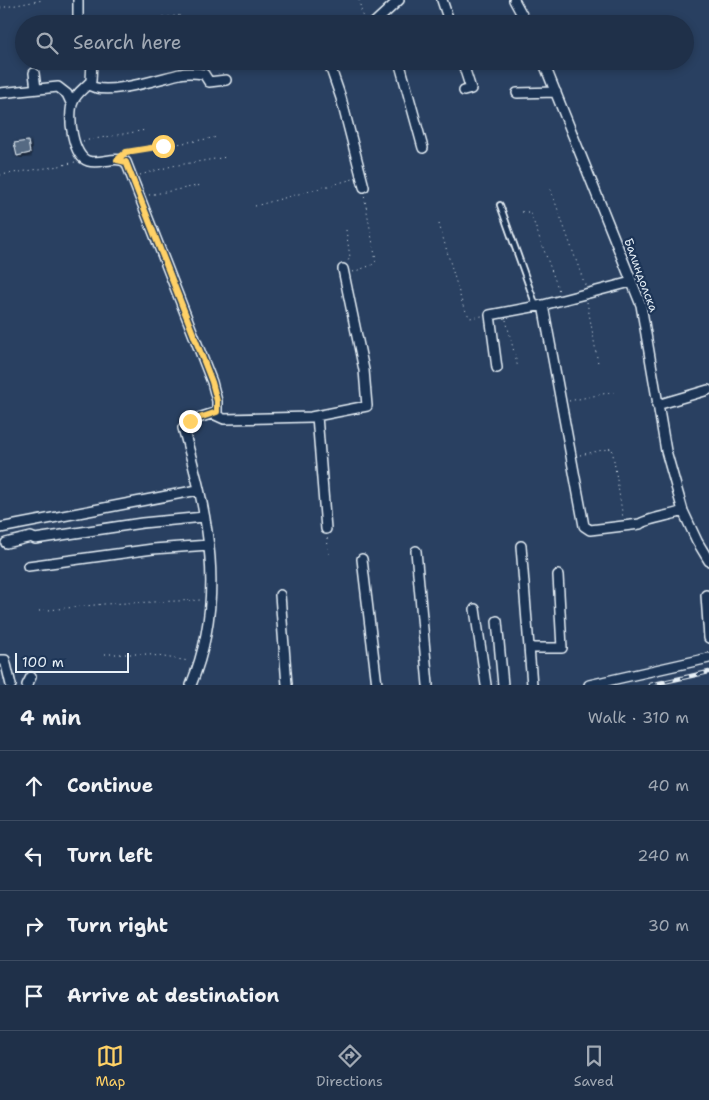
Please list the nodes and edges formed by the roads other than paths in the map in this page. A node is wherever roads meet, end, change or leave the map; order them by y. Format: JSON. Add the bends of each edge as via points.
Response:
{"nodes":[{"id":1,"x":78,"y":0,"type":"edge"},
{"id":2,"x":399,"y":0,"type":"edge"},
{"id":3,"x":442,"y":0,"type":"edge"},
{"id":4,"x":514,"y":0,"type":"edge"},
{"id":5,"x":384,"y":13,"type":"edge"},
{"id":6,"x":78,"y":15,"type":"edge"},
{"id":7,"x":447,"y":15,"type":"edge"},
{"id":8,"x":522,"y":15,"type":"edge"},
{"id":9,"x":92,"y":70,"type":"edge"},
{"id":10,"x":331,"y":70,"type":"edge"},
{"id":11,"x":401,"y":70,"type":"edge"},
{"id":12,"x":465,"y":70,"type":"edge"},
{"id":13,"x":547,"y":70,"type":"edge"},
{"id":14,"x":34,"y":73,"type":"dead end"},
{"id":15,"x":226,"y":80,"type":"dead end"},
{"id":16,"x":88,"y":84,"type":"junction"},
{"id":17,"x":36,"y":90,"type":"junction"},
{"id":18,"x":464,"y":91,"type":"dead end"},
{"id":19,"x":556,"y":92,"type":"junction"},
{"id":20,"x":0,"y":93,"type":"edge"},
{"id":21,"x":517,"y":93,"type":"dead end"},
{"id":22,"x":72,"y":105,"type":"junction"},
{"id":23,"x":423,"y":148,"type":"dead end"},
{"id":24,"x":364,"y":187,"type":"road end"},
{"id":25,"x":500,"y":205,"type":"dead end"},
{"id":26,"x":344,"y":273,"type":"road end"},
{"id":27,"x":631,"y":282,"type":"junction"},
{"id":28,"x":539,"y":306,"type":"junction"},
{"id":29,"x":497,"y":368,"type":"dead end"},
{"id":30,"x":708,"y":390,"type":"dead end"},
{"id":31,"x":657,"y":405,"type":"junction"},
{"id":32,"x":213,"y":414,"type":"junction"},
{"id":33,"x":317,"y":416,"type":"junction"},
{"id":34,"x":198,"y":490,"type":"junction"},
{"id":35,"x":684,"y":511,"type":"junction"},
{"id":36,"x":204,"y":517,"type":"junction"},
{"id":37,"x":0,"y":528,"type":"edge"},
{"id":38,"x":326,"y":529,"type":"road end"},
{"id":39,"x":10,"y":545,"type":"dead end"},
{"id":40,"x":210,"y":545,"type":"junction"},
{"id":41,"x":521,"y":546,"type":"dead end"},
{"id":42,"x":416,"y":551,"type":"dead end"},
{"id":43,"x":362,"y":559,"type":"dead end"},
{"id":44,"x":709,"y":561,"type":"edge"},
{"id":45,"x":28,"y":566,"type":"dead end"},
{"id":46,"x":558,"y":575,"type":"dead end"},
{"id":47,"x":280,"y":595,"type":"dead end"},
{"id":48,"x":706,"y":595,"type":"dead end"},
{"id":49,"x":475,"y":609,"type":"dead end"},
{"id":50,"x":497,"y":621,"type":"dead end"},
{"id":51,"x":709,"y":638,"type":"edge"},
{"id":52,"x":530,"y":648,"type":"junction"},
{"id":53,"x":709,"y":658,"type":"edge"},
{"id":54,"x":0,"y":660,"type":"edge"},
{"id":55,"x":11,"y":685,"type":"edge"},
{"id":56,"x":191,"y":685,"type":"edge"},
{"id":57,"x":287,"y":685,"type":"edge"},
{"id":58,"x":377,"y":685,"type":"edge"},
{"id":59,"x":428,"y":685,"type":"edge"},
{"id":60,"x":486,"y":685,"type":"edge"},
{"id":61,"x":503,"y":685,"type":"edge"},
{"id":62,"x":532,"y":685,"type":"edge"},
{"id":63,"x":588,"y":685,"type":"edge"}],
"edges":[{"from":1,"to":6,"type":"street"},
{"from":2,"to":5,"type":"street"},
{"from":3,"to":7,"type":"street"},
{"from":4,"to":8,"type":"street"},
{"from":9,"to":16,"type":"street"},
{"from":10,"to":24,"type":"street"},
{"from":11,"to":23,"type":"street"},
{"from":12,"to":18,"type":"street","via":[[471,89]]},
{"from":13,"to":19,"type":"street","name":"Балиндолска"},
{"from":14,"to":17,"type":"street"},
{"from":15,"to":16,"type":"street","via":[[209,82],[204,74],[182,73],[134,85],[95,89]]},
{"from":16,"to":22,"type":"street"},
{"from":17,"to":20,"type":"street"},
{"from":17,"to":22,"type":"street","via":[[58,87],[67,94]]},
{"from":19,"to":21,"type":"street"},
{"from":19,"to":27,"type":"street","name":"Балиндолска"},
{"from":22,"to":32,"type":"street","via":[[75,145],[82,158],[96,163],[126,162],[212,382],[217,408]]},
{"from":25,"to":28,"type":"lane"},
{"from":26,"to":33,"type":"street","via":[[364,370],[367,406]]},
{"from":27,"to":28,"type":"street"},
{"from":27,"to":31,"type":"street","name":"Балиндолска","via":[[645,321]]},
{"from":28,"to":29,"type":"street","via":[[490,315]]},
{"from":28,"to":35,"type":"street","via":[[584,526],[590,530],[640,524]]},
{"from":30,"to":31,"type":"street"},
{"from":31,"to":35,"type":"street","name":"Балиндолска","via":[[666,451]]},
{"from":32,"to":33,"type":"street","via":[[224,419]]},
{"from":32,"to":34,"type":"street","via":[[190,421],[183,428]]},
{"from":33,"to":38,"type":"street"},
{"from":34,"to":36,"type":"street"},
{"from":34,"to":37,"type":"street"},
{"from":35,"to":44,"type":"street","name":"Балиндолска"},
{"from":36,"to":39,"type":"street","via":[[142,523]]},
{"from":36,"to":40,"type":"street"},
{"from":40,"to":45,"type":"street","via":[[153,549]]},
{"from":40,"to":56,"type":"street","via":[[208,631]]},
{"from":41,"to":52,"type":"street"},
{"from":42,"to":59,"type":"street"},
{"from":43,"to":58,"type":"street"},
{"from":46,"to":52,"type":"street","via":[[562,648]]},
{"from":47,"to":57,"type":"street"},
{"from":48,"to":51,"type":"street"},
{"from":49,"to":60,"type":"street"},
{"from":50,"to":61,"type":"street"},
{"from":52,"to":62,"type":"street"},
{"from":53,"to":63,"type":"street"},
{"from":54,"to":55,"type":"street","via":[[5,660]]}]}
